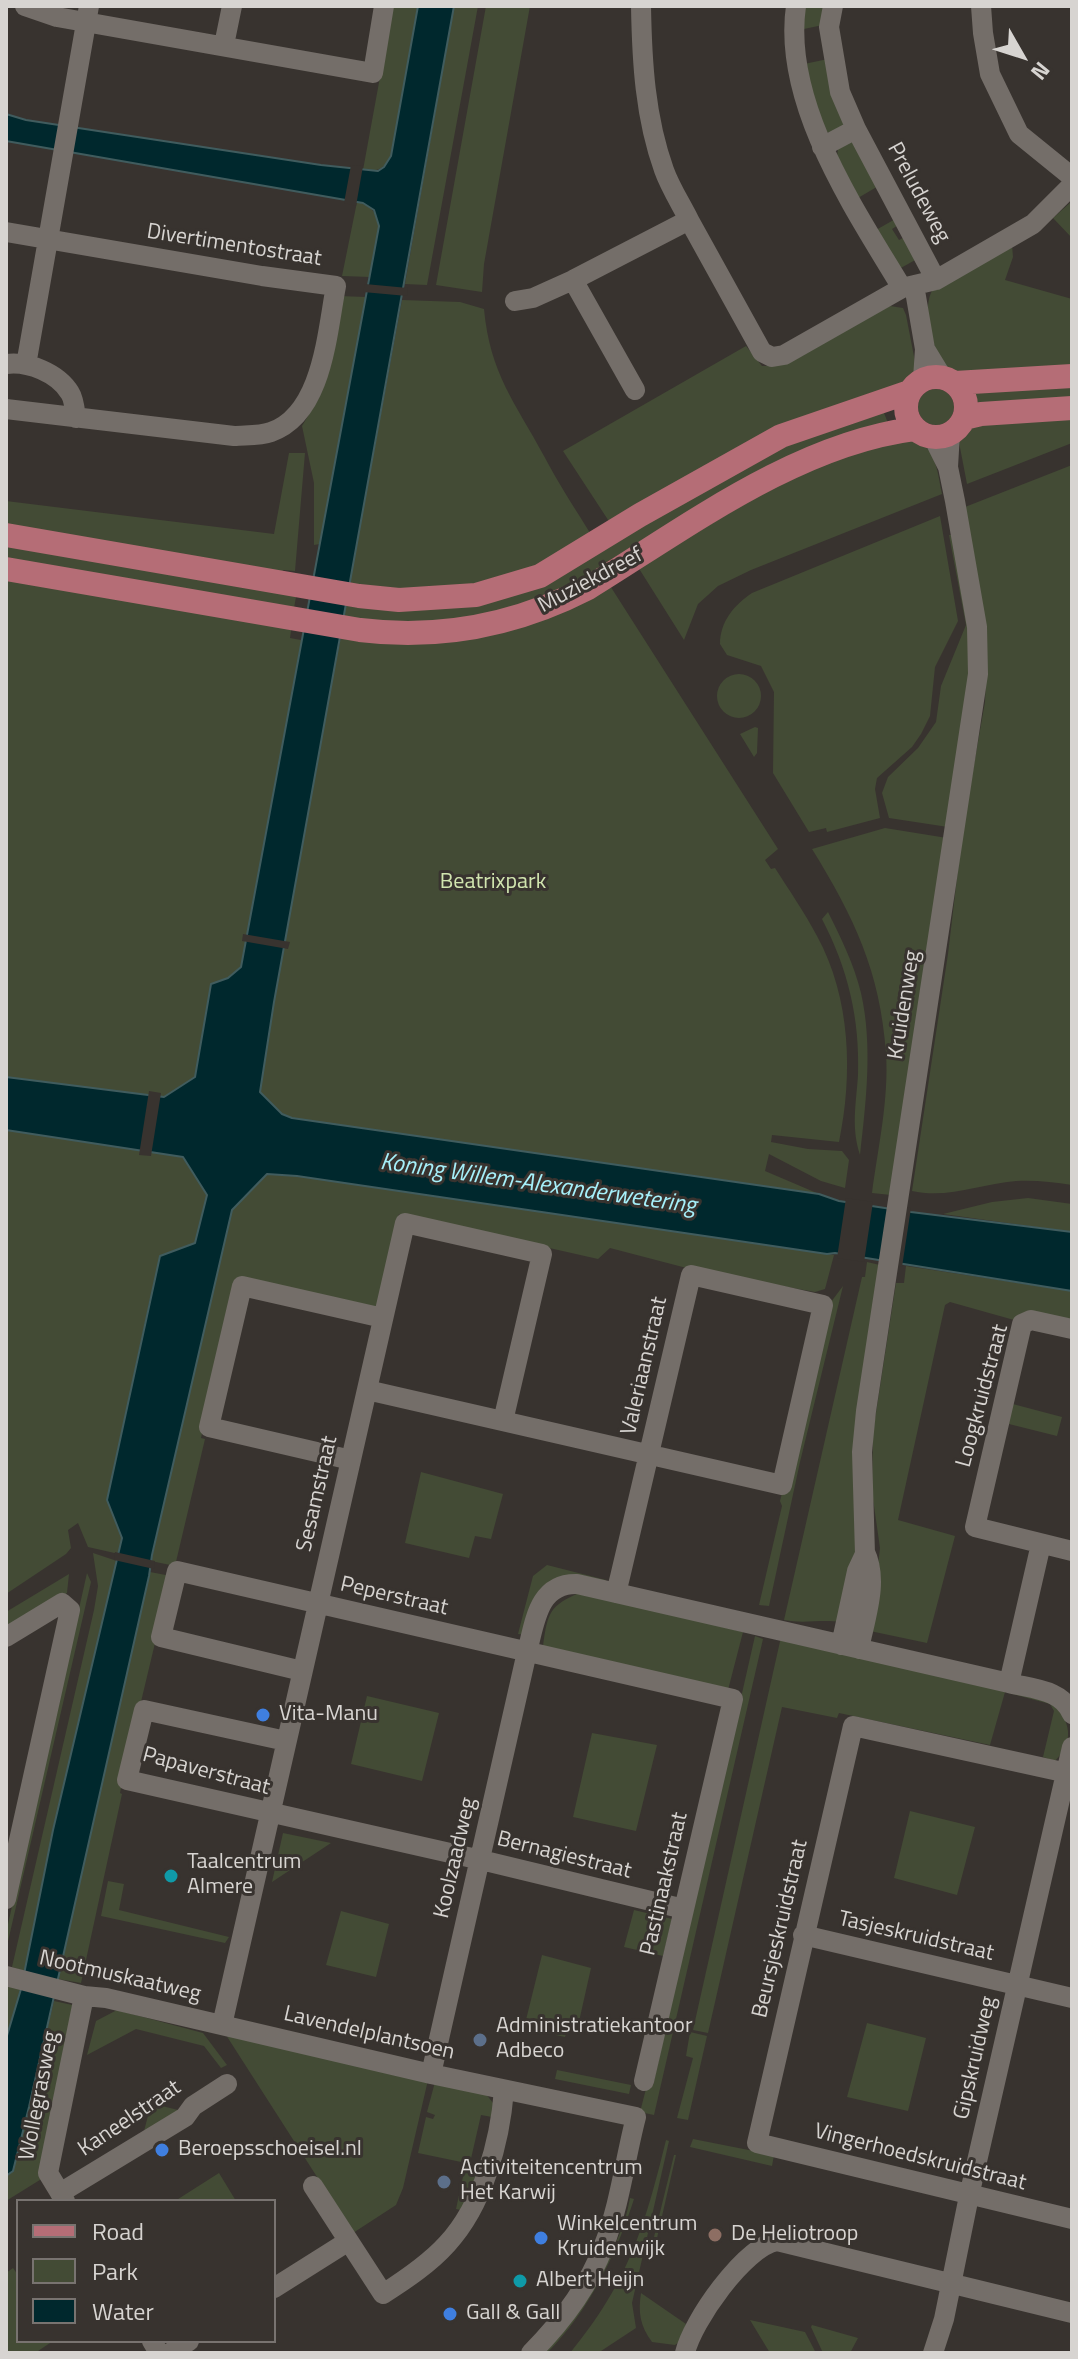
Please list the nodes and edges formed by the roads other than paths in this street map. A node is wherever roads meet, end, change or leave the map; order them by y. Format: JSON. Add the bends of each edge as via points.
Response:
{"nodes":[{"id":1,"x":25,"y":6,"type":"edge"},
{"id":2,"x":232,"y":6,"type":"edge"},
{"id":3,"x":384,"y":6,"type":"edge"},
{"id":4,"x":641,"y":6,"type":"edge"},
{"id":5,"x":796,"y":6,"type":"edge"},
{"id":6,"x":833,"y":6,"type":"edge"},
{"id":7,"x":981,"y":6,"type":"edge"},
{"id":8,"x":88,"y":13,"type":"edge"},
{"id":9,"x":224,"y":45,"type":"junction"},
{"id":10,"x":856,"y":129,"type":"junction"},
{"id":11,"x":822,"y":147,"type":"junction"},
{"id":12,"x":1072,"y":177,"type":"edge"},
{"id":13,"x":1072,"y":185,"type":"edge"},
{"id":14,"x":689,"y":220,"type":"junction"},
{"id":15,"x":6,"y":232,"type":"edge"},
{"id":16,"x":49,"y":240,"type":"junction"},
{"id":17,"x":573,"y":280,"type":"junction"},
{"id":18,"x":936,"y":280,"type":"junction"},
{"id":19,"x":908,"y":287,"type":"junction"},
{"id":20,"x":515,"y":301,"type":"dead end"},
{"id":21,"x":16,"y":364,"type":"edge"},
{"id":22,"x":1072,"y":376,"type":"edge"},
{"id":23,"x":932,"y":382,"type":"junction"},
{"id":24,"x":635,"y":390,"type":"dead end"},
{"id":25,"x":1072,"y":408,"type":"edge"},
{"id":26,"x":6,"y":409,"type":"edge"},
{"id":27,"x":76,"y":418,"type":"junction"},
{"id":28,"x":940,"y":429,"type":"junction"},
{"id":29,"x":6,"y":535,"type":"edge"},
{"id":30,"x":6,"y":569,"type":"edge"},
{"id":31,"x":383,"y":1318,"type":"junction"},
{"id":32,"x":1072,"y":1329,"type":"edge"},
{"id":33,"x":367,"y":1390,"type":"junction"},
{"id":34,"x":503,"y":1421,"type":"junction"},
{"id":35,"x":649,"y":1455,"type":"junction"},
{"id":36,"x":351,"y":1460,"type":"junction"},
{"id":37,"x":1041,"y":1544,"type":"junction"},
{"id":38,"x":1072,"y":1551,"type":"edge"},
{"id":39,"x":616,"y":1593,"type":"junction"},
{"id":40,"x":317,"y":1604,"type":"junction"},
{"id":41,"x":6,"y":1637,"type":"edge"},
{"id":42,"x":850,"y":1647,"type":"junction"},
{"id":43,"x":527,"y":1652,"type":"junction"},
{"id":44,"x":302,"y":1671,"type":"junction"},
{"id":45,"x":1009,"y":1683,"type":"junction"},
{"id":46,"x":1072,"y":1714,"type":"edge"},
{"id":47,"x":286,"y":1741,"type":"junction"},
{"id":48,"x":1072,"y":1747,"type":"edge"},
{"id":49,"x":1069,"y":1774,"type":"edge"},
{"id":50,"x":270,"y":1814,"type":"junction"},
{"id":51,"x":481,"y":1860,"type":"junction"},
{"id":52,"x":6,"y":1899,"type":"edge"},
{"id":53,"x":684,"y":1909,"type":"junction"},
{"id":54,"x":803,"y":1935,"type":"junction"},
{"id":55,"x":13,"y":1977,"type":"edge"},
{"id":56,"x":1017,"y":1986,"type":"junction"},
{"id":57,"x":84,"y":1996,"type":"junction"},
{"id":58,"x":1072,"y":1998,"type":"edge"},
{"id":59,"x":222,"y":2025,"type":"junction"},
{"id":60,"x":431,"y":2074,"type":"junction"},
{"id":61,"x":644,"y":2081,"type":"dead end"},
{"id":62,"x":227,"y":2084,"type":"dead end"},
{"id":63,"x":504,"y":2090,"type":"junction"},
{"id":64,"x":757,"y":2143,"type":"joint"},
{"id":65,"x":313,"y":2186,"type":"dead end"},
{"id":66,"x":969,"y":2196,"type":"junction"},
{"id":67,"x":62,"y":2197,"type":"edge"},
{"id":68,"x":1072,"y":2219,"type":"edge"},
{"id":69,"x":347,"y":2242,"type":"junction"},
{"id":70,"x":951,"y":2285,"type":"junction"},
{"id":71,"x":276,"y":2287,"type":"edge"},
{"id":72,"x":1072,"y":2313,"type":"edge"},
{"id":73,"x":531,"y":2353,"type":"edge"},
{"id":74,"x":685,"y":2353,"type":"edge"},
{"id":75,"x":933,"y":2353,"type":"edge"}],
"edges":[{"from":1,"to":8,"type":"street","via":[[57,17]]},
{"from":2,"to":9,"type":"street"},
{"from":3,"to":9,"type":"street","via":[[373,73]]},
{"from":4,"to":14,"type":"street","via":[[642,76],[651,123],[664,172]]},
{"from":5,"to":11,"type":"street","via":[[793,30],[803,94]]},
{"from":6,"to":10,"type":"street","name":"Preludeweg","via":[[829,27],[840,92]]},
{"from":7,"to":12,"type":"street","via":[[990,74],[1019,134]]},
{"from":8,"to":9,"type":"street"},
{"from":8,"to":16,"type":"street"},
{"from":10,"to":11,"type":"street","name":"Preludeweg"},
{"from":10,"to":18,"type":"street","name":"Preludeweg"},
{"from":11,"to":19,"type":"street"},
{"from":13,"to":18,"type":"street","via":[[1033,224]]},
{"from":14,"to":17,"type":"street"},
{"from":14,"to":19,"type":"street","via":[[758,346],[772,357]]},
{"from":15,"to":16,"type":"street","name":"Divertimentostraat"},
{"from":16,"to":21,"type":"street"},
{"from":16,"to":27,"type":"street","name":"Divertimentostraat","via":[[336,286],[315,388],[303,409],[270,433],[234,436]]},
{"from":17,"to":20,"type":"street"},
{"from":17,"to":24,"type":"street"},
{"from":18,"to":19,"type":"street"},
{"from":19,"to":23,"type":"street"},
{"from":21,"to":27,"type":"street","via":[[49,373],[71,393]]},
{"from":22,"to":23,"type":"main road","name":"Muziekdreef"},
{"from":23,"to":28,"type":"main road","via":[[965,399]]},
{"from":23,"to":28,"type":"main road","via":[[905,411]]},
{"from":23,"to":29,"type":"main road","name":"Muziekdreef","via":[[781,436],[540,576],[476,595],[399,600],[359,596]]},
{"from":25,"to":28,"type":"main road","name":"Muziekdreef","via":[[981,414]]},
{"from":26,"to":27,"type":"street","name":"Divertimentostraat"},
{"from":28,"to":30,"type":"main road","name":"Muziekdreef","via":[[888,432],[827,452],[748,489],[588,588],[500,623],[420,633],[360,630]]},
{"from":28,"to":42,"type":"street","name":"Kruidenweg","via":[[977,627],[978,674],[863,1438],[865,1553],[872,1582]]},
{"from":31,"to":33,"type":"street","name":"Sesamstraat"},
{"from":31,"to":34,"type":"street","name":"Sesamstraat","via":[[405,1223],[542,1254]]},
{"from":31,"to":36,"type":"street","via":[[242,1286],[209,1427]]},
{"from":32,"to":37,"type":"street","name":"Loogkruidstraat","via":[[1031,1320],[1022,1324],[975,1527]]},
{"from":33,"to":34,"type":"street"},
{"from":33,"to":36,"type":"street","name":"Sesamstraat"},
{"from":34,"to":35,"type":"street"},
{"from":35,"to":35,"type":"street","name":"Valeriaanstraat","via":[[691,1275],[823,1305],[782,1485]]},
{"from":35,"to":39,"type":"street","name":"Valeriaanstraat"},
{"from":36,"to":40,"type":"street","name":"Sesamstraat"},
{"from":37,"to":38,"type":"street"},
{"from":37,"to":45,"type":"street"},
{"from":39,"to":42,"type":"street","name":"Koolzaadweg"},
{"from":39,"to":43,"type":"street","name":"Koolzaadweg","via":[[565,1584],[548,1592]]},
{"from":40,"to":43,"type":"street","name":"Peperstraat"},
{"from":40,"to":44,"type":"street","name":"Sesamstraat"},
{"from":40,"to":44,"type":"street","name":"Peperstraat","via":[[177,1571],[161,1637]]},
{"from":41,"to":52,"type":"street","via":[[62,1603],[70,1610]]},
{"from":42,"to":45,"type":"street"},
{"from":43,"to":51,"type":"street","name":"Koolzaadweg"},
{"from":43,"to":53,"type":"street","name":"Pastinaakstraat","via":[[733,1699]]},
{"from":44,"to":47,"type":"street","name":"Sesamstraat"},
{"from":45,"to":46,"type":"street","via":[[1055,1694]]},
{"from":47,"to":50,"type":"street","name":"Sesamstraat"},
{"from":47,"to":50,"type":"street","name":"Papaverstraat","via":[[144,1710],[127,1780]]},
{"from":48,"to":49,"type":"street","name":"Gipskruidweg"},
{"from":49,"to":54,"type":"street","name":"Beursjeskruidstraat","via":[[853,1726]]},
{"from":49,"to":56,"type":"street","name":"Gipskruidweg"},
{"from":50,"to":51,"type":"street","name":"Papaverstraat"},
{"from":50,"to":59,"type":"street","name":"Sesamstraat"},
{"from":51,"to":53,"type":"street","name":"Bernagiestraat"},
{"from":51,"to":60,"type":"street","name":"Koolzaadweg"},
{"from":53,"to":61,"type":"street","name":"Pastinaakstraat"},
{"from":54,"to":56,"type":"street","name":"Tasjeskruidstraat"},
{"from":54,"to":64,"type":"street","name":"Beursjeskruidstraat"},
{"from":55,"to":57,"type":"street","name":"Nootmuskaatweg"},
{"from":56,"to":58,"type":"street","name":"Tasjeskruidstraat"},
{"from":56,"to":66,"type":"street","name":"Gipskruidweg"},
{"from":57,"to":59,"type":"street","name":"Nootmuskaatweg"},
{"from":57,"to":67,"type":"street","name":"Wollegrasweg","via":[[48,2173]]},
{"from":59,"to":60,"type":"street","name":"Lavendelplantsoen"},
{"from":60,"to":63,"type":"street","name":"Lavendelplantsoen"},
{"from":62,"to":67,"type":"street","name":"Kaneelstraat"},
{"from":63,"to":69,"type":"street","via":[[484,2181],[468,2214],[437,2254],[383,2294]]},
{"from":63,"to":73,"type":"street","name":"Lavendelplantsoen","via":[[636,2117],[604,2245],[566,2314]]},
{"from":64,"to":66,"type":"street","name":"Vingerhoedskruidstraat"},
{"from":65,"to":69,"type":"street"},
{"from":66,"to":68,"type":"street","name":"Vingerhoedskruidstraat"},
{"from":66,"to":70,"type":"street","name":"Gipskruidweg"},
{"from":69,"to":71,"type":"street"},
{"from":70,"to":72,"type":"street"},
{"from":70,"to":74,"type":"street","via":[[771,2242],[746,2257],[692,2329]]},
{"from":70,"to":75,"type":"street","name":"Gipskruidweg"}]}
